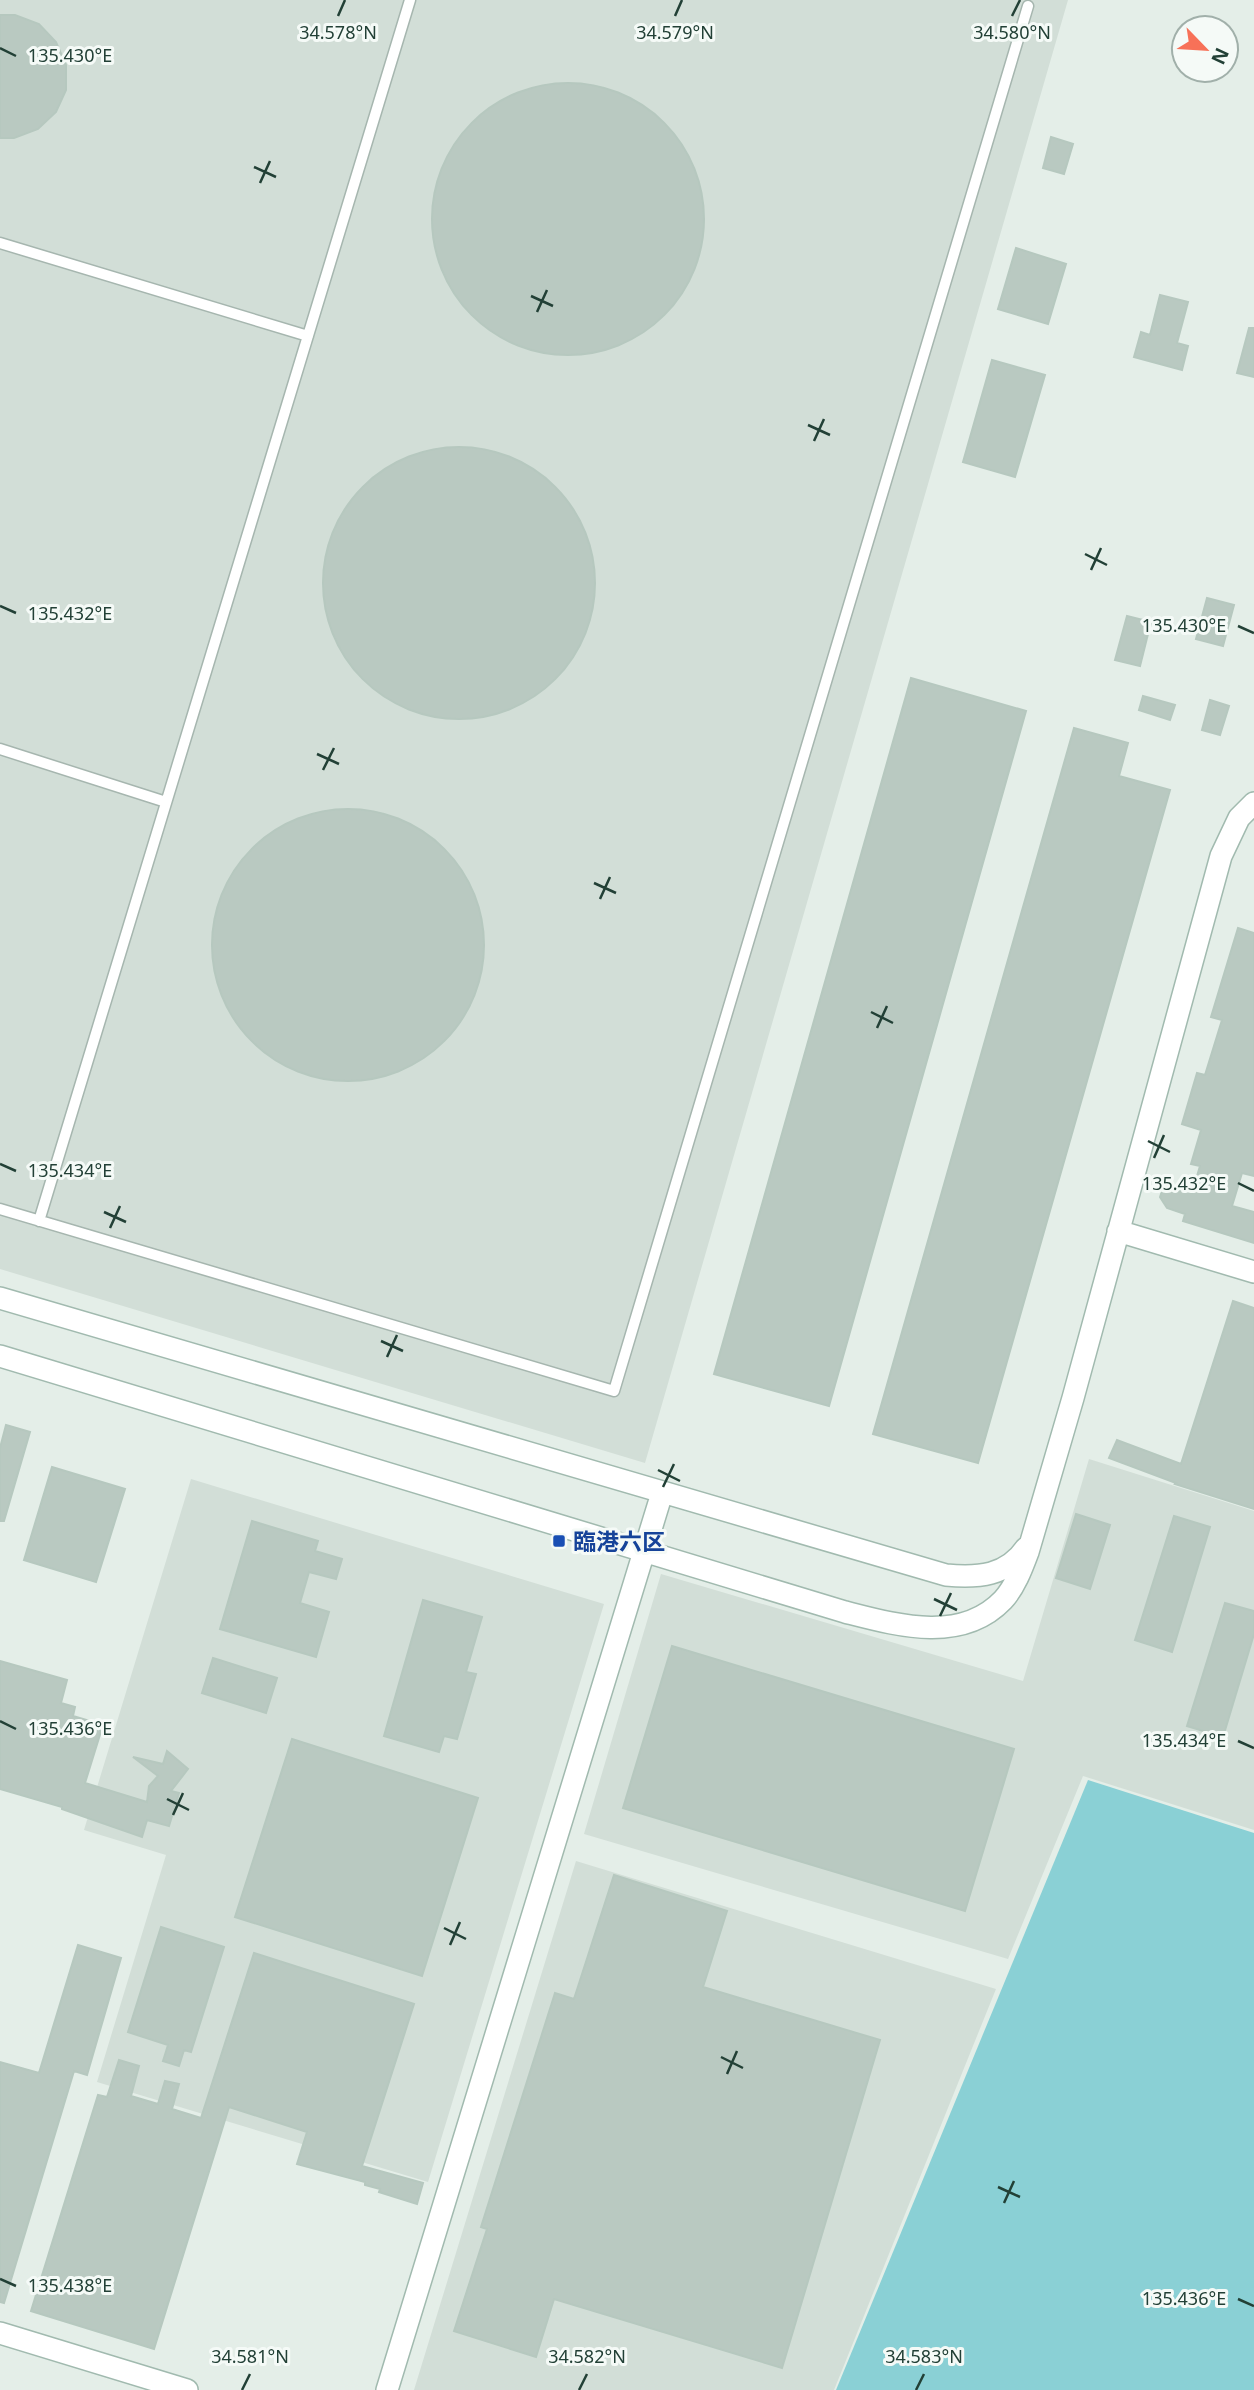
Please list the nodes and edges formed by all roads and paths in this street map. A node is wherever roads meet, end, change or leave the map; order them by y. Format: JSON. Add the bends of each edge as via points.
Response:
{"nodes":[{"id":1,"x":410,"y":0,"type":"edge"},
{"id":2,"x":1028,"y":6,"type":"dead end"},
{"id":3,"x":0,"y":243,"type":"edge"},
{"id":4,"x":308,"y":336,"type":"junction"},
{"id":5,"x":0,"y":749,"type":"edge"},
{"id":6,"x":166,"y":802,"type":"junction"},
{"id":7,"x":1254,"y":803,"type":"edge"},
{"id":8,"x":0,"y":1209,"type":"edge"},
{"id":9,"x":39,"y":1221,"type":"junction"},
{"id":10,"x":1118,"y":1231,"type":"junction"},
{"id":11,"x":1254,"y":1272,"type":"edge"},
{"id":12,"x":0,"y":1298,"type":"edge"},
{"id":13,"x":0,"y":1356,"type":"edge"},
{"id":14,"x":662,"y":1493,"type":"junction"},
{"id":15,"x":1032,"y":1541,"type":"junction"},
{"id":16,"x":643,"y":1551,"type":"junction"},
{"id":17,"x":0,"y":2333,"type":"edge"},
{"id":18,"x":187,"y":2390,"type":"edge"},
{"id":19,"x":387,"y":2390,"type":"edge"}],
"edges":[{"from":1,"to":4,"type":"lane"},
{"from":2,"to":9,"type":"lane","via":[[614,1391]]},
{"from":3,"to":4,"type":"lane"},
{"from":4,"to":6,"type":"lane"},
{"from":5,"to":6,"type":"lane"},
{"from":6,"to":9,"type":"lane"},
{"from":7,"to":10,"type":"street","via":[[1239,818],[1221,856]]},
{"from":8,"to":9,"type":"lane"},
{"from":10,"to":11,"type":"street"},
{"from":10,"to":15,"type":"street"},
{"from":12,"to":14,"type":"street"},
{"from":13,"to":16,"type":"street"},
{"from":14,"to":15,"type":"street","via":[[946,1575],[989,1575],[1008,1567]]},
{"from":14,"to":16,"type":"street"},
{"from":15,"to":16,"type":"street","via":[[1004,1599],[982,1617],[954,1627],[921,1628],[884,1622]]},
{"from":16,"to":19,"type":"street"},
{"from":17,"to":18,"type":"street"}]}
